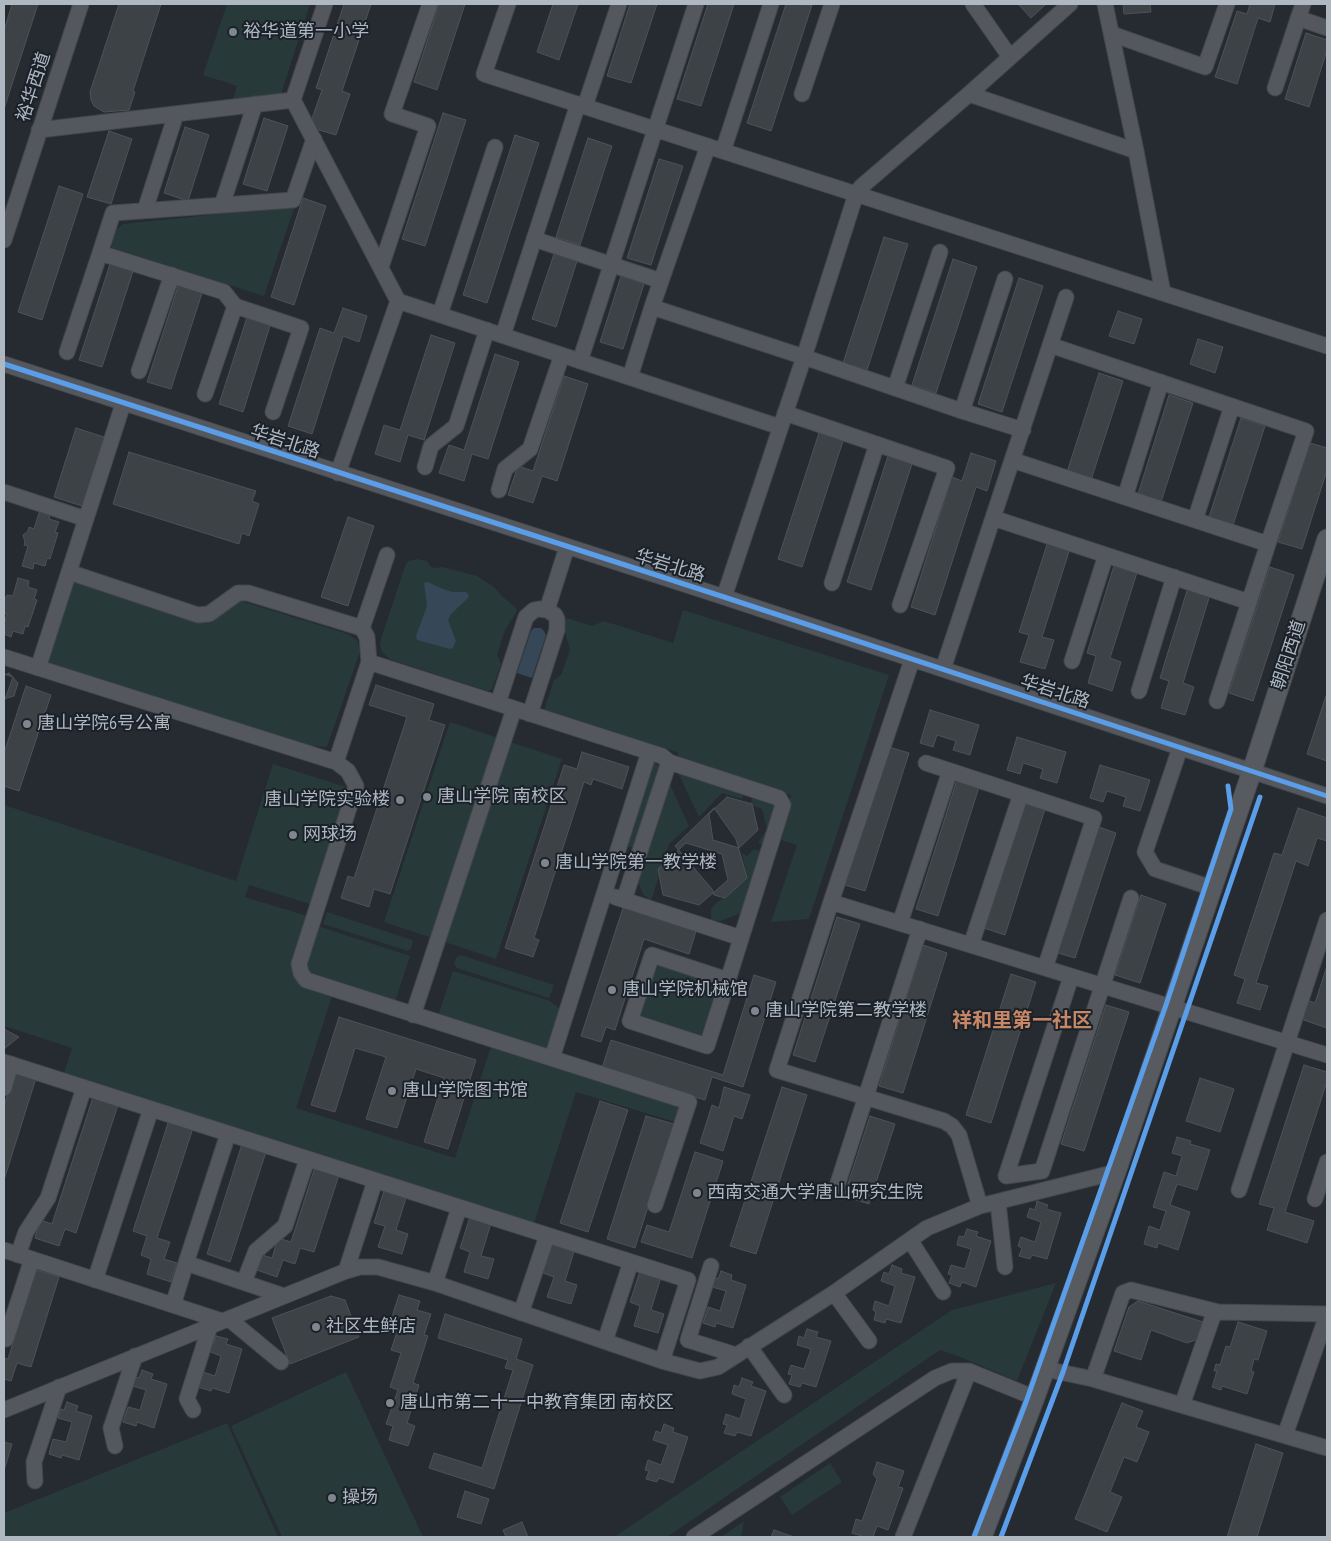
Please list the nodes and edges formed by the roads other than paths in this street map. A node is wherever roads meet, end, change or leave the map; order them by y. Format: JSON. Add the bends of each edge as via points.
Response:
{"nodes":[{"id":1,"x":82,"y":4,"type":"edge"},
{"id":2,"x":325,"y":4,"type":"edge"},
{"id":3,"x":430,"y":4,"type":"edge"},
{"id":4,"x":508,"y":4,"type":"edge"},
{"id":5,"x":619,"y":4,"type":"edge"},
{"id":6,"x":696,"y":4,"type":"edge"},
{"id":7,"x":771,"y":4,"type":"edge"},
{"id":8,"x":832,"y":4,"type":"edge"},
{"id":9,"x":1070,"y":4,"type":"edge"},
{"id":10,"x":1105,"y":4,"type":"edge"},
{"id":11,"x":1227,"y":4,"type":"edge"},
{"id":12,"x":1303,"y":4,"type":"edge"},
{"id":13,"x":976,"y":5,"type":"edge"},
{"id":14,"x":1298,"y":18,"type":"junction"},
{"id":15,"x":1327,"y":28,"type":"edge"},
{"id":16,"x":1112,"y":34,"type":"junction"},
{"id":17,"x":1010,"y":56,"type":"junction"},
{"id":18,"x":1275,"y":88,"type":"dead end"},
{"id":19,"x":802,"y":94,"type":"dead end"},
{"id":20,"x":969,"y":94,"type":"junction"},
{"id":21,"x":293,"y":100,"type":"junction"},
{"id":22,"x":255,"y":104,"type":"junction"},
{"id":23,"x":581,"y":105,"type":"junction"},
{"id":24,"x":176,"y":114,"type":"junction"},
{"id":25,"x":656,"y":129,"type":"junction"},
{"id":26,"x":40,"y":130,"type":"junction"},
{"id":27,"x":314,"y":139,"type":"junction"},
{"id":28,"x":708,"y":146,"type":"junction"},
{"id":29,"x":495,"y":147,"type":"dead end"},
{"id":30,"x":723,"y":151,"type":"junction"},
{"id":31,"x":1136,"y":151,"type":"junction"},
{"id":32,"x":856,"y":194,"type":"junction"},
{"id":33,"x":222,"y":205,"type":"junction"},
{"id":34,"x":146,"y":210,"type":"junction"},
{"id":35,"x":534,"y":239,"type":"junction"},
{"id":36,"x":4,"y":240,"type":"edge"},
{"id":37,"x":940,"y":252,"type":"dead end"},
{"id":38,"x":100,"y":253,"type":"junction"},
{"id":39,"x":611,"y":265,"type":"junction"},
{"id":40,"x":381,"y":267,"type":"junction"},
{"id":41,"x":172,"y":276,"type":"junction"},
{"id":42,"x":1005,"y":279,"type":"dead end"},
{"id":43,"x":661,"y":281,"type":"junction"},
{"id":44,"x":1163,"y":293,"type":"junction"},
{"id":45,"x":1066,"y":297,"type":"dead end"},
{"id":46,"x":398,"y":301,"type":"junction"},
{"id":47,"x":235,"y":306,"type":"junction"},
{"id":48,"x":652,"y":307,"type":"junction"},
{"id":49,"x":440,"y":314,"type":"junction"},
{"id":50,"x":487,"y":330,"type":"junction"},
{"id":51,"x":503,"y":335,"type":"junction"},
{"id":52,"x":1050,"y":345,"type":"junction"},
{"id":53,"x":1327,"y":346,"type":"edge"},
{"id":54,"x":67,"y":352,"type":"dead end"},
{"id":55,"x":562,"y":355,"type":"junction"},
{"id":56,"x":804,"y":357,"type":"junction"},
{"id":57,"x":580,"y":360,"type":"junction"},
{"id":58,"x":4,"y":364,"type":"edge"},
{"id":59,"x":139,"y":371,"type":"dead end"},
{"id":60,"x":630,"y":377,"type":"junction"},
{"id":61,"x":1161,"y":382,"type":"junction"},
{"id":62,"x":896,"y":388,"type":"junction"},
{"id":63,"x":205,"y":394,"type":"dead end"},
{"id":64,"x":124,"y":404,"type":"junction"},
{"id":65,"x":1232,"y":406,"type":"junction"},
{"id":66,"x":962,"y":411,"type":"junction"},
{"id":67,"x":273,"y":412,"type":"dead end"},
{"id":68,"x":782,"y":420,"type":"junction"},
{"id":69,"x":1023,"y":430,"type":"junction"},
{"id":70,"x":877,"y":444,"type":"junction"},
{"id":71,"x":1012,"y":460,"type":"junction"},
{"id":72,"x":425,"y":467,"type":"dead end"},
{"id":73,"x":338,"y":473,"type":"junction"},
{"id":74,"x":499,"y":490,"type":"dead end"},
{"id":75,"x":4,"y":492,"type":"edge"},
{"id":76,"x":1125,"y":497,"type":"junction"},
{"id":77,"x":993,"y":518,"type":"junction"},
{"id":78,"x":86,"y":519,"type":"junction"},
{"id":79,"x":1195,"y":520,"type":"junction"},
{"id":80,"x":1327,"y":539,"type":"edge"},
{"id":81,"x":1268,"y":544,"type":"junction"},
{"id":82,"x":567,"y":547,"type":"junction"},
{"id":83,"x":387,"y":555,"type":"dead end"},
{"id":84,"x":1106,"y":555,"type":"junction"},
{"id":85,"x":69,"y":572,"type":"junction"},
{"id":86,"x":1174,"y":577,"type":"junction"},
{"id":87,"x":832,"y":582,"type":"dead end"},
{"id":88,"x":724,"y":597,"type":"junction"},
{"id":89,"x":1249,"y":602,"type":"junction"},
{"id":90,"x":900,"y":605,"type":"dead end"},
{"id":91,"x":547,"y":610,"type":"junction"},
{"id":92,"x":362,"y":628,"type":"junction"},
{"id":93,"x":4,"y":657,"type":"edge"},
{"id":94,"x":912,"y":660,"type":"junction"},
{"id":95,"x":1072,"y":661,"type":"dead end"},
{"id":96,"x":369,"y":662,"type":"junction"},
{"id":97,"x":38,"y":668,"type":"junction"},
{"id":98,"x":943,"y":669,"type":"junction"},
{"id":99,"x":1139,"y":690,"type":"dead end"},
{"id":100,"x":1217,"y":701,"type":"dead end"},
{"id":101,"x":498,"y":703,"type":"junction"},
{"id":102,"x":514,"y":709,"type":"junction"},
{"id":103,"x":530,"y":714,"type":"junction"},
{"id":104,"x":1180,"y":748,"type":"junction"},
{"id":105,"x":649,"y":752,"type":"junction"},
{"id":106,"x":336,"y":762,"type":"junction"},
{"id":107,"x":669,"y":762,"type":"junction"},
{"id":108,"x":926,"y":763,"type":"dead end"},
{"id":109,"x":950,"y":771,"type":"junction"},
{"id":110,"x":1252,"y":771,"type":"junction"},
{"id":111,"x":1020,"y":794,"type":"junction"},
{"id":112,"x":1327,"y":796,"type":"edge"},
{"id":113,"x":1215,"y":891,"type":"junction"},
{"id":114,"x":604,"y":894,"type":"junction"},
{"id":115,"x":1131,"y":898,"type":"dead end"},
{"id":116,"x":624,"y":900,"type":"junction"},
{"id":117,"x":831,"y":902,"type":"junction"},
{"id":118,"x":1327,"y":920,"type":"edge"},
{"id":119,"x":900,"y":923,"type":"junction"},
{"id":120,"x":920,"y":929,"type":"junction"},
{"id":121,"x":741,"y":938,"type":"junction"},
{"id":122,"x":971,"y":946,"type":"junction"},
{"id":123,"x":1044,"y":968,"type":"junction"},
{"id":124,"x":1071,"y":977,"type":"junction"},
{"id":125,"x":728,"y":980,"type":"junction"},
{"id":126,"x":1104,"y":986,"type":"junction"},
{"id":127,"x":1176,"y":1008,"type":"junction"},
{"id":128,"x":413,"y":1014,"type":"junction"},
{"id":129,"x":1287,"y":1043,"type":"junction"},
{"id":130,"x":1327,"y":1056,"type":"edge"},
{"id":131,"x":552,"y":1058,"type":"junction"},
{"id":132,"x":8,"y":1063,"type":"edge"},
{"id":133,"x":4,"y":1088,"type":"edge"},
{"id":134,"x":84,"y":1088,"type":"junction"},
{"id":135,"x":866,"y":1097,"type":"junction"},
{"id":136,"x":151,"y":1109,"type":"junction"},
{"id":137,"x":228,"y":1134,"type":"junction"},
{"id":138,"x":307,"y":1160,"type":"junction"},
{"id":139,"x":1327,"y":1162,"type":"edge"},
{"id":140,"x":1116,"y":1172,"type":"junction"},
{"id":141,"x":375,"y":1181,"type":"junction"},
{"id":142,"x":837,"y":1186,"type":"dead end"},
{"id":143,"x":1239,"y":1190,"type":"dead end"},
{"id":144,"x":1315,"y":1199,"type":"dead end"},
{"id":145,"x":998,"y":1202,"type":"junction"},
{"id":146,"x":655,"y":1205,"type":"dead end"},
{"id":147,"x":980,"y":1206,"type":"junction"},
{"id":148,"x":459,"y":1208,"type":"junction"},
{"id":149,"x":547,"y":1236,"type":"junction"},
{"id":150,"x":910,"y":1240,"type":"junction"},
{"id":151,"x":18,"y":1255,"type":"edge"},
{"id":152,"x":631,"y":1262,"type":"junction"},
{"id":153,"x":186,"y":1263,"type":"junction"},
{"id":154,"x":711,"y":1266,"type":"dead end"},
{"id":155,"x":1005,"y":1267,"type":"dead end"},
{"id":156,"x":346,"y":1271,"type":"junction"},
{"id":157,"x":95,"y":1280,"type":"junction"},
{"id":158,"x":244,"y":1282,"type":"junction"},
{"id":159,"x":435,"y":1283,"type":"junction"},
{"id":160,"x":943,"y":1292,"type":"dead end"},
{"id":161,"x":834,"y":1293,"type":"junction"},
{"id":162,"x":284,"y":1296,"type":"junction"},
{"id":163,"x":173,"y":1305,"type":"junction"},
{"id":164,"x":1218,"y":1312,"type":"junction"},
{"id":165,"x":522,"y":1313,"type":"junction"},
{"id":166,"x":1327,"y":1314,"type":"edge"},
{"id":167,"x":221,"y":1322,"type":"junction"},
{"id":168,"x":6,"y":1339,"type":"dead end"},
{"id":169,"x":606,"y":1341,"type":"junction"},
{"id":170,"x":869,"y":1341,"type":"dead end"},
{"id":171,"x":749,"y":1346,"type":"junction"},
{"id":172,"x":736,"y":1355,"type":"junction"},
{"id":173,"x":135,"y":1356,"type":"junction"},
{"id":174,"x":662,"y":1360,"type":"junction"},
{"id":175,"x":280,"y":1362,"type":"dead end"},
{"id":176,"x":1055,"y":1371,"type":"junction"},
{"id":177,"x":967,"y":1376,"type":"junction"},
{"id":178,"x":1093,"y":1379,"type":"junction"},
{"id":179,"x":59,"y":1387,"type":"junction"},
{"id":180,"x":784,"y":1395,"type":"dead end"},
{"id":181,"x":1034,"y":1400,"type":"junction"},
{"id":182,"x":1182,"y":1405,"type":"junction"},
{"id":183,"x":4,"y":1410,"type":"edge"},
{"id":184,"x":193,"y":1410,"type":"dead end"},
{"id":185,"x":1286,"y":1435,"type":"junction"},
{"id":186,"x":115,"y":1446,"type":"dead end"},
{"id":187,"x":1327,"y":1448,"type":"edge"},
{"id":188,"x":36,"y":1481,"type":"dead end"},
{"id":189,"x":694,"y":1537,"type":"edge"},
{"id":190,"x":705,"y":1537,"type":"edge"},
{"id":191,"x":903,"y":1537,"type":"edge"},
{"id":192,"x":982,"y":1537,"type":"edge"},
{"id":193,"x":992,"y":1537,"type":"edge"}],
"edges":[{"from":1,"to":26,"type":"street","name":"裕华西道"},
{"from":2,"to":21,"type":"street"},
{"from":3,"to":40,"type":"street","via":[[392,114],[428,126]]},
{"from":4,"to":23,"type":"street","via":[[484,74]]},
{"from":5,"to":23,"type":"street"},
{"from":6,"to":25,"type":"street"},
{"from":7,"to":30,"type":"street"},
{"from":8,"to":19,"type":"street"},
{"from":9,"to":17,"type":"street"},
{"from":10,"to":16,"type":"street"},
{"from":11,"to":16,"type":"street","via":[[1205,67]]},
{"from":12,"to":14,"type":"street"},
{"from":13,"to":17,"type":"street"},
{"from":14,"to":15,"type":"street"},
{"from":14,"to":18,"type":"street"},
{"from":16,"to":31,"type":"street"},
{"from":17,"to":20,"type":"street"},
{"from":20,"to":31,"type":"street"},
{"from":20,"to":32,"type":"street"},
{"from":21,"to":22,"type":"street"},
{"from":21,"to":27,"type":"street"},
{"from":22,"to":24,"type":"street"},
{"from":22,"to":33,"type":"street"},
{"from":23,"to":25,"type":"street"},
{"from":23,"to":35,"type":"street"},
{"from":24,"to":26,"type":"street"},
{"from":24,"to":34,"type":"street"},
{"from":25,"to":28,"type":"street"},
{"from":25,"to":39,"type":"street"},
{"from":26,"to":36,"type":"street","name":"裕华西道"},
{"from":27,"to":33,"type":"street","via":[[293,200]]},
{"from":27,"to":40,"type":"street"},
{"from":28,"to":30,"type":"street"},
{"from":28,"to":43,"type":"street"},
{"from":29,"to":49,"type":"street"},
{"from":30,"to":32,"type":"street"},
{"from":31,"to":44,"type":"street"},
{"from":32,"to":44,"type":"street"},
{"from":32,"to":56,"type":"street"},
{"from":33,"to":34,"type":"street"},
{"from":34,"to":38,"type":"street","via":[[113,212]]},
{"from":35,"to":39,"type":"street"},
{"from":35,"to":51,"type":"street"},
{"from":37,"to":62,"type":"street"},
{"from":38,"to":41,"type":"street"},
{"from":38,"to":54,"type":"street"},
{"from":39,"to":43,"type":"street"},
{"from":39,"to":57,"type":"street"},
{"from":40,"to":46,"type":"street"},
{"from":41,"to":47,"type":"street","via":[[224,292]]},
{"from":41,"to":59,"type":"street"},
{"from":42,"to":66,"type":"street"},
{"from":43,"to":48,"type":"street"},
{"from":44,"to":53,"type":"street"},
{"from":45,"to":52,"type":"street"},
{"from":46,"to":49,"type":"street"},
{"from":46,"to":73,"type":"street"},
{"from":47,"to":63,"type":"street"},
{"from":47,"to":67,"type":"street","via":[[301,328]]},
{"from":48,"to":56,"type":"street"},
{"from":48,"to":60,"type":"street"},
{"from":49,"to":50,"type":"street"},
{"from":50,"to":51,"type":"street"},
{"from":50,"to":72,"type":"street","via":[[456,426],[431,446]]},
{"from":51,"to":55,"type":"street"},
{"from":52,"to":61,"type":"street"},
{"from":52,"to":69,"type":"street"},
{"from":55,"to":57,"type":"street"},
{"from":55,"to":74,"type":"street","via":[[530,449],[505,469]]},
{"from":56,"to":62,"type":"street"},
{"from":56,"to":68,"type":"street"},
{"from":57,"to":60,"type":"street"},
{"from":58,"to":64,"type":"street","name":"华岩北路"},
{"from":60,"to":68,"type":"street"},
{"from":61,"to":65,"type":"street"},
{"from":61,"to":76,"type":"street"},
{"from":62,"to":66,"type":"street"},
{"from":64,"to":73,"type":"street","name":"华岩北路"},
{"from":64,"to":78,"type":"street"},
{"from":65,"to":79,"type":"street"},
{"from":65,"to":81,"type":"street","via":[[1306,431]]},
{"from":66,"to":69,"type":"street"},
{"from":68,"to":70,"type":"street"},
{"from":68,"to":88,"type":"street"},
{"from":69,"to":71,"type":"street"},
{"from":70,"to":87,"type":"street"},
{"from":70,"to":90,"type":"street","via":[[947,468]]},
{"from":71,"to":76,"type":"street"},
{"from":71,"to":77,"type":"street"},
{"from":73,"to":82,"type":"street","name":"华岩北路"},
{"from":75,"to":78,"type":"street"},
{"from":76,"to":79,"type":"street"},
{"from":77,"to":84,"type":"street"},
{"from":77,"to":98,"type":"street"},
{"from":78,"to":85,"type":"street"},
{"from":79,"to":81,"type":"street"},
{"from":80,"to":110,"type":"main road","name":"朝阳西道"},
{"from":81,"to":89,"type":"street"},
{"from":82,"to":88,"type":"street","name":"华岩北路"},
{"from":82,"to":91,"type":"street"},
{"from":83,"to":92,"type":"street"},
{"from":84,"to":86,"type":"street"},
{"from":84,"to":95,"type":"street"},
{"from":85,"to":92,"type":"street","via":[[198,615],[209,614],[238,593],[248,593]]},
{"from":85,"to":97,"type":"street"},
{"from":86,"to":89,"type":"street"},
{"from":86,"to":99,"type":"street"},
{"from":88,"to":94,"type":"street","name":"华岩北路"},
{"from":89,"to":100,"type":"street"},
{"from":91,"to":101,"type":"street","via":[[539,608],[526,617]]},
{"from":91,"to":103,"type":"street","via":[[555,614],[558,630]]},
{"from":92,"to":96,"type":"street","via":[[367,637]]},
{"from":93,"to":97,"type":"street"},
{"from":94,"to":98,"type":"street","name":"华岩北路"},
{"from":94,"to":117,"type":"street"},
{"from":96,"to":101,"type":"street"},
{"from":96,"to":106,"type":"street"},
{"from":97,"to":106,"type":"street"},
{"from":98,"to":104,"type":"street","name":"华岩北路"},
{"from":101,"to":102,"type":"street"},
{"from":102,"to":103,"type":"street"},
{"from":102,"to":128,"type":"street"},
{"from":103,"to":105,"type":"street"},
{"from":104,"to":110,"type":"street","name":"华岩北路"},
{"from":104,"to":113,"type":"street","via":[[1145,852],[1154,869]]},
{"from":105,"to":107,"type":"street"},
{"from":105,"to":114,"type":"street"},
{"from":106,"to":128,"type":"street","via":[[348,771],[356,786],[299,964],[301,973],[306,980]]},
{"from":107,"to":116,"type":"street"},
{"from":107,"to":121,"type":"street","via":[[779,798],[783,805]]},
{"from":108,"to":109,"type":"street"},
{"from":109,"to":111,"type":"street"},
{"from":109,"to":119,"type":"street"},
{"from":110,"to":112,"type":"street","name":"华岩北路"},
{"from":110,"to":113,"type":"main road","name":"朝阳西道","via":[[1252,795]]},
{"from":111,"to":122,"type":"street"},
{"from":111,"to":123,"type":"street","via":[[1094,818]]},
{"from":113,"to":127,"type":"main road","name":"朝阳西道"},
{"from":114,"to":116,"type":"street"},
{"from":114,"to":131,"type":"street"},
{"from":115,"to":126,"type":"street"},
{"from":116,"to":121,"type":"street"},
{"from":117,"to":119,"type":"street"},
{"from":117,"to":135,"type":"street","via":[[777,1070]]},
{"from":118,"to":129,"type":"street"},
{"from":119,"to":120,"type":"street"},
{"from":120,"to":122,"type":"street"},
{"from":120,"to":135,"type":"street"},
{"from":121,"to":125,"type":"street"},
{"from":122,"to":123,"type":"street"},
{"from":123,"to":124,"type":"street"},
{"from":124,"to":126,"type":"street"},
{"from":124,"to":126,"type":"street","via":[[1006,1176],[1042,1171]]},
{"from":125,"to":125,"type":"street","via":[[652,955],[630,1022],[707,1046]]},
{"from":126,"to":127,"type":"street"},
{"from":127,"to":129,"type":"street"},
{"from":127,"to":140,"type":"main road","name":"朝阳西道"},
{"from":127,"to":176,"type":"main road","name":"朝阳西道"},
{"from":128,"to":131,"type":"street"},
{"from":129,"to":130,"type":"street"},
{"from":129,"to":143,"type":"street"},
{"from":131,"to":146,"type":"street","via":[[689,1102]]},
{"from":132,"to":133,"type":"street"},
{"from":132,"to":134,"type":"street"},
{"from":134,"to":136,"type":"street"},
{"from":134,"to":151,"type":"street","via":[[48,1198],[26,1232]]},
{"from":135,"to":142,"type":"street"},
{"from":135,"to":147,"type":"street","via":[[952,1126],[959,1134]]},
{"from":136,"to":137,"type":"street"},
{"from":136,"to":157,"type":"street"},
{"from":137,"to":138,"type":"street"},
{"from":137,"to":153,"type":"street"},
{"from":138,"to":141,"type":"street"},
{"from":138,"to":158,"type":"street","via":[[285,1226],[256,1251]]},
{"from":139,"to":144,"type":"street"},
{"from":140,"to":145,"type":"street"},
{"from":140,"to":181,"type":"main road","name":"朝阳西道"},
{"from":141,"to":148,"type":"street"},
{"from":141,"to":156,"type":"street"},
{"from":145,"to":147,"type":"street"},
{"from":145,"to":155,"type":"street"},
{"from":147,"to":150,"type":"street","via":[[928,1228]]},
{"from":148,"to":149,"type":"street"},
{"from":148,"to":159,"type":"street"},
{"from":149,"to":152,"type":"street"},
{"from":149,"to":165,"type":"street"},
{"from":150,"to":160,"type":"street"},
{"from":150,"to":161,"type":"street"},
{"from":151,"to":157,"type":"street"},
{"from":151,"to":168,"type":"street"},
{"from":152,"to":169,"type":"street"},
{"from":152,"to":174,"type":"street","via":[[688,1280]]},
{"from":153,"to":158,"type":"street"},
{"from":153,"to":163,"type":"street"},
{"from":154,"to":172,"type":"street","via":[[688,1340]]},
{"from":156,"to":159,"type":"street","via":[[360,1266],[378,1267]]},
{"from":156,"to":162,"type":"street"},
{"from":157,"to":163,"type":"street"},
{"from":158,"to":162,"type":"street"},
{"from":159,"to":165,"type":"street"},
{"from":161,"to":170,"type":"street"},
{"from":161,"to":171,"type":"street"},
{"from":162,"to":167,"type":"street"},
{"from":163,"to":167,"type":"street"},
{"from":164,"to":166,"type":"street"},
{"from":164,"to":178,"type":"street","via":[[1131,1290],[1123,1293]]},
{"from":164,"to":182,"type":"street","via":[[1213,1316]]},
{"from":165,"to":169,"type":"street"},
{"from":166,"to":185,"type":"street"},
{"from":167,"to":173,"type":"street"},
{"from":167,"to":175,"type":"street"},
{"from":167,"to":184,"type":"street","via":[[187,1398]]},
{"from":169,"to":174,"type":"street"},
{"from":171,"to":172,"type":"street"},
{"from":171,"to":180,"type":"street"},
{"from":172,"to":174,"type":"street","via":[[718,1367],[700,1372]]},
{"from":173,"to":179,"type":"street"},
{"from":173,"to":186,"type":"street","via":[[110,1428]]},
{"from":176,"to":178,"type":"street"},
{"from":176,"to":193,"type":"main road","name":"朝阳西道"},
{"from":177,"to":181,"type":"street","via":[[1022,1393]]},
{"from":177,"to":189,"type":"street","via":[[952,1372],[935,1378]]},
{"from":177,"to":190,"type":"street","via":[[936,1388]]},
{"from":177,"to":191,"type":"street"},
{"from":178,"to":182,"type":"street"},
{"from":179,"to":183,"type":"street"},
{"from":179,"to":188,"type":"street","via":[[34,1462]]},
{"from":181,"to":192,"type":"main road","name":"朝阳西道"},
{"from":182,"to":185,"type":"street"},
{"from":185,"to":187,"type":"street"}]}
